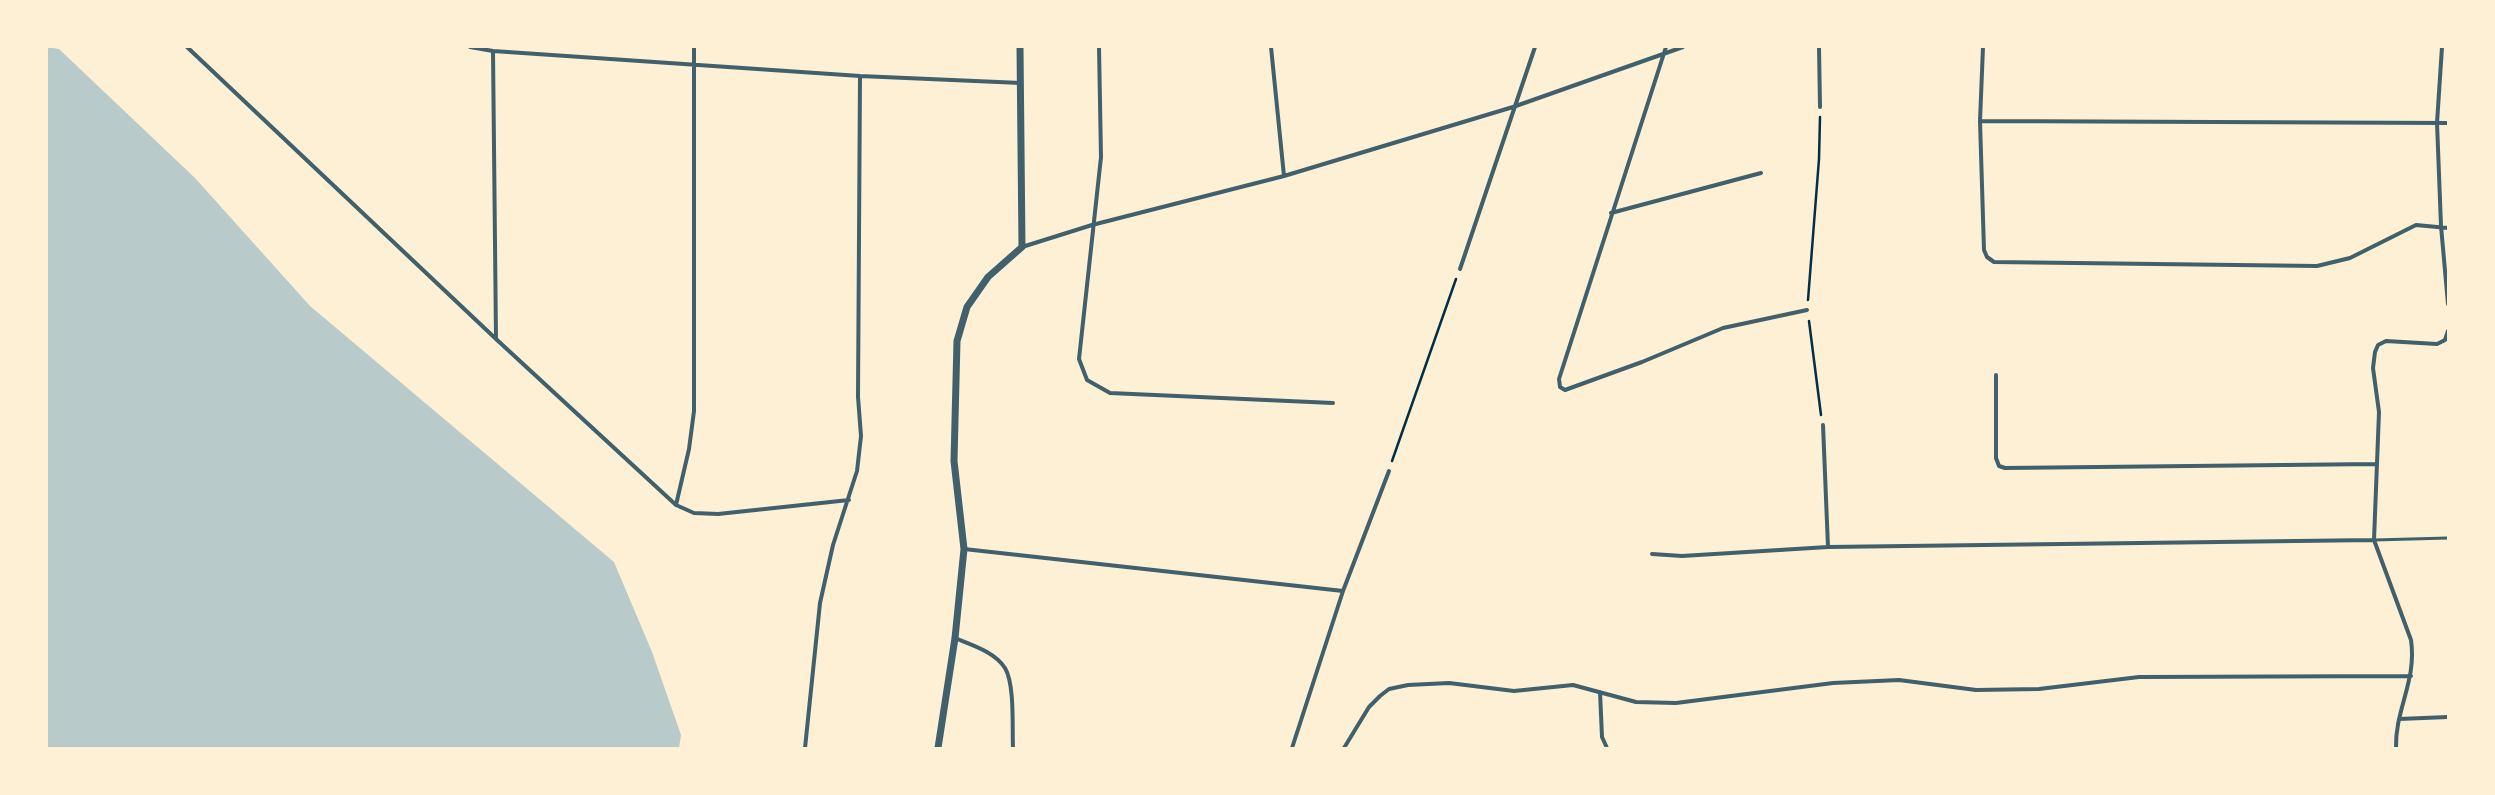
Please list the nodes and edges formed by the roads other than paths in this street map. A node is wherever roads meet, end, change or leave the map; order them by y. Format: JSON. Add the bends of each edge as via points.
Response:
{"nodes":[{"id":1,"x":187,"y":47,"type":"edge"},
{"id":2,"x":470,"y":47,"type":"edge"},
{"id":3,"x":694,"y":47,"type":"edge"},
{"id":4,"x":1020,"y":47,"type":"edge"},
{"id":5,"x":1099,"y":47,"type":"edge"},
{"id":6,"x":1271,"y":47,"type":"edge"},
{"id":7,"x":1535,"y":47,"type":"edge"},
{"id":8,"x":1666,"y":47,"type":"edge"},
{"id":9,"x":1683,"y":47,"type":"edge"},
{"id":10,"x":1820,"y":47,"type":"edge"},
{"id":11,"x":1983,"y":47,"type":"edge"},
{"id":12,"x":2442,"y":47,"type":"edge"},
{"id":13,"x":493,"y":51,"type":"junction"},
{"id":14,"x":1663,"y":54,"type":"junction"},
{"id":15,"x":693,"y":65,"type":"junction"},
{"id":16,"x":860,"y":76,"type":"junction"},
{"id":17,"x":1021,"y":83,"type":"junction"},
{"id":18,"x":1514,"y":107,"type":"junction"},
{"id":19,"x":1820,"y":107,"type":"road end"},
{"id":20,"x":1980,"y":121,"type":"junction"},
{"id":21,"x":2438,"y":123,"type":"junction"},
{"id":22,"x":2448,"y":124,"type":"edge"},
{"id":23,"x":1761,"y":173,"type":"dead end"},
{"id":24,"x":1284,"y":176,"type":"junction"},
{"id":25,"x":1611,"y":213,"type":"junction"},
{"id":26,"x":1092,"y":225,"type":"junction"},
{"id":27,"x":2441,"y":226,"type":"junction"},
{"id":28,"x":2448,"y":228,"type":"edge"},
{"id":29,"x":1022,"y":248,"type":"junction"},
{"id":30,"x":1460,"y":269,"type":"road end"},
{"id":31,"x":2448,"y":304,"type":"edge"},
{"id":32,"x":1807,"y":310,"type":"road end"},
{"id":33,"x":2448,"y":331,"type":"edge"},
{"id":34,"x":496,"y":339,"type":"junction"},
{"id":35,"x":1996,"y":375,"type":"dead end"},
{"id":36,"x":1334,"y":403,"type":"dead end"},
{"id":37,"x":1823,"y":425,"type":"road end"},
{"id":38,"x":2376,"y":464,"type":"junction"},
{"id":39,"x":1389,"y":471,"type":"road end"},
{"id":40,"x":849,"y":500,"type":"junction"},
{"id":41,"x":676,"y":505,"type":"junction"},
{"id":42,"x":2448,"y":538,"type":"edge"},
{"id":43,"x":2374,"y":540,"type":"junction"},
{"id":44,"x":1828,"y":547,"type":"junction"},
{"id":45,"x":964,"y":549,"type":"junction"},
{"id":46,"x":1652,"y":554,"type":"dead end"},
{"id":47,"x":1343,"y":592,"type":"junction"},
{"id":48,"x":955,"y":638,"type":"junction"},
{"id":49,"x":2411,"y":676,"type":"junction"},
{"id":50,"x":1600,"y":692,"type":"junction"},
{"id":51,"x":2448,"y":717,"type":"edge"},
{"id":52,"x":2399,"y":719,"type":"junction"},
{"id":53,"x":805,"y":748,"type":"edge"},
{"id":54,"x":938,"y":748,"type":"edge"},
{"id":55,"x":1013,"y":748,"type":"edge"},
{"id":56,"x":1292,"y":748,"type":"edge"},
{"id":57,"x":1344,"y":748,"type":"edge"},
{"id":58,"x":1606,"y":748,"type":"edge"},
{"id":59,"x":2396,"y":748,"type":"edge"}],
"edges":[{"from":1,"to":34,"type":"street"},
{"from":2,"to":13,"type":"street"},
{"from":3,"to":15,"type":"street"},
{"from":4,"to":17,"type":"street"},
{"from":5,"to":26,"type":"street","via":[[1101,157]]},
{"from":6,"to":24,"type":"street"},
{"from":7,"to":18,"type":"street"},
{"from":8,"to":14,"type":"street"},
{"from":9,"to":14,"type":"street"},
{"from":10,"to":19,"type":"street"},
{"from":11,"to":20,"type":"street"},
{"from":12,"to":21,"type":"street"},
{"from":13,"to":15,"type":"street"},
{"from":13,"to":34,"type":"street"},
{"from":14,"to":18,"type":"street"},
{"from":14,"to":25,"type":"street"},
{"from":15,"to":16,"type":"street"},
{"from":15,"to":41,"type":"street","via":[[694,411],[689,449]]},
{"from":16,"to":17,"type":"street"},
{"from":16,"to":40,"type":"street","via":[[858,397],[861,436],[857,471]]},
{"from":17,"to":29,"type":"street"},
{"from":18,"to":24,"type":"street"},
{"from":18,"to":30,"type":"street"},
{"from":20,"to":21,"type":"street"},
{"from":20,"to":27,"type":"street","via":[[1984,250],[1987,257],[1994,262],[2317,266],[2350,258],[2416,225]]},
{"from":21,"to":22,"type":"street"},
{"from":21,"to":27,"type":"street"},
{"from":23,"to":25,"type":"street"},
{"from":24,"to":26,"type":"street"},
{"from":25,"to":32,"type":"street","via":[[1558,379],[1560,387],[1565,390],[1642,362],[1723,328]]},
{"from":26,"to":29,"type":"street"},
{"from":26,"to":36,"type":"street","via":[[1079,359],[1087,380],[1110,393]]},
{"from":27,"to":28,"type":"street"},
{"from":27,"to":31,"type":"street"},
{"from":29,"to":45,"type":"street","via":[[988,277],[967,307],[957,341],[954,461]]},
{"from":33,"to":38,"type":"street","via":[[2445,340],[2436,344],[2386,341],[2378,345],[2372,368],[2379,412]]},
{"from":34,"to":41,"type":"street"},
{"from":35,"to":38,"type":"street","via":[[1996,458],[1999,466],[2005,468]]},
{"from":37,"to":44,"type":"street"},
{"from":38,"to":43,"type":"street"},
{"from":39,"to":47,"type":"street"},
{"from":40,"to":41,"type":"street","via":[[718,514],[694,513]]},
{"from":40,"to":53,"type":"street","via":[[833,546],[820,604]]},
{"from":42,"to":43,"type":"lane"},
{"from":43,"to":44,"type":"street"},
{"from":43,"to":49,"type":"street","via":[[2410,640],[2413,657]]},
{"from":44,"to":46,"type":"street","via":[[1682,556]]},
{"from":45,"to":47,"type":"street"},
{"from":45,"to":48,"type":"street"},
{"from":47,"to":56,"type":"street"},
{"from":48,"to":54,"type":"street"},
{"from":48,"to":55,"type":"street","via":[[984,650],[1006,668],[1010,683]]},
{"from":49,"to":50,"type":"street","via":[[2139,677],[2039,689],[1976,690],[1899,680],[1848,682],[1676,703],[1636,702]]},
{"from":49,"to":52,"type":"street"},
{"from":50,"to":57,"type":"street","via":[[1573,685],[1514,691],[1449,684],[1408,685],[1389,689],[1369,707]]},
{"from":50,"to":58,"type":"street","via":[[1602,737]]},
{"from":51,"to":52,"type":"street"},
{"from":52,"to":59,"type":"street"}]}
